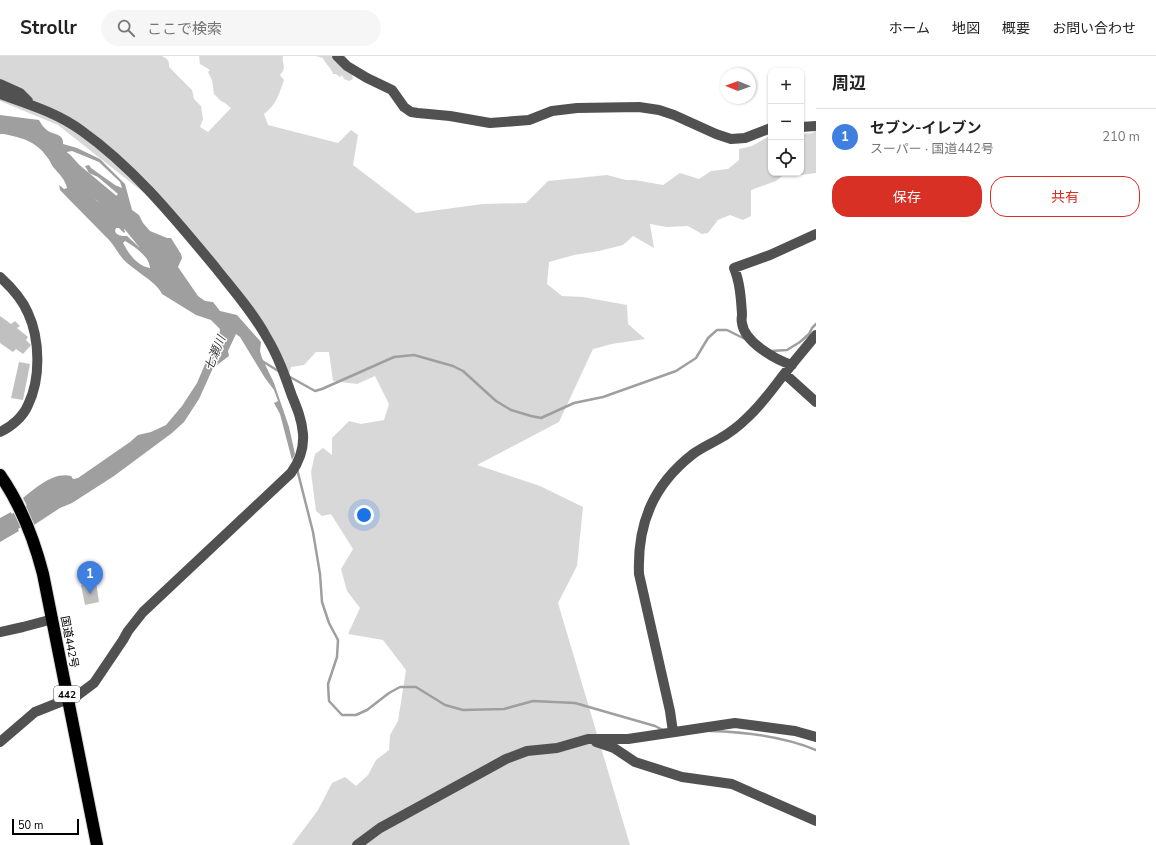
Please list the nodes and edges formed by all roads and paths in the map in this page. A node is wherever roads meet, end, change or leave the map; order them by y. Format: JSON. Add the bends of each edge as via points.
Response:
{"nodes":[{"id":1,"x":337,"y":56,"type":"edge"},
{"id":2,"x":0,"y":84,"type":"edge"},
{"id":3,"x":0,"y":94,"type":"edge"},
{"id":4,"x":33,"y":105,"type":"junction"},
{"id":5,"x":816,"y":126,"type":"edge"},
{"id":6,"x":804,"y":127,"type":"edge"},
{"id":7,"x":768,"y":129,"type":"edge"},
{"id":8,"x":816,"y":234,"type":"edge"},
{"id":9,"x":0,"y":277,"type":"edge"},
{"id":10,"x":816,"y":335,"type":"edge"},
{"id":11,"x":792,"y":365,"type":"junction"},
{"id":12,"x":785,"y":374,"type":"junction"},
{"id":13,"x":816,"y":402,"type":"edge"},
{"id":14,"x":0,"y":432,"type":"edge"},
{"id":15,"x":0,"y":475,"type":"edge"},
{"id":16,"x":52,"y":619,"type":"junction"},
{"id":17,"x":0,"y":632,"type":"edge"},
{"id":18,"x":68,"y":699,"type":"junction"},
{"id":19,"x":673,"y":732,"type":"junction"},
{"id":20,"x":816,"y":737,"type":"edge"},
{"id":21,"x":588,"y":739,"type":"junction"},
{"id":22,"x":0,"y":742,"type":"edge"},
{"id":23,"x":816,"y":821,"type":"edge"},
{"id":24,"x":97,"y":845,"type":"edge"},
{"id":25,"x":357,"y":845,"type":"edge"}],
"edges":[{"from":1,"to":7,"type":"street","via":[[347,66],[392,90],[404,107],[418,114],[490,123],[529,120],[552,111],[577,108],[639,107],[674,115],[731,139],[745,138]]},
{"from":2,"to":4,"type":"street","via":[[20,93]]},
{"from":3,"to":4,"type":"street"},
{"from":4,"to":18,"type":"street","via":[[68,121],[102,147],[151,193],[200,248],[252,314],[272,346],[284,372],[303,433],[300,456],[288,477],[143,612],[128,630],[94,683]]},
{"from":5,"to":6,"type":"street"},
{"from":8,"to":11,"type":"street","via":[[734,268],[738,276],[742,324],[750,339],[771,356]]},
{"from":9,"to":14,"type":"street","via":[[18,296],[28,313],[34,334],[37,365],[34,390],[28,406],[17,420]]},
{"from":10,"to":11,"type":"street"},
{"from":11,"to":12,"type":"street"},
{"from":12,"to":13,"type":"street"},
{"from":12,"to":19,"type":"street","via":[[767,398],[736,428],[694,454],[670,475],[657,491],[647,515],[638,554],[639,574]]},
{"from":15,"to":16,"type":"highway","name":"国道442号","number":"442","via":[[18,504],[34,544],[44,574]]},
{"from":16,"to":17,"type":"street"},
{"from":16,"to":18,"type":"highway","name":"国道442号","number":"442"},
{"from":18,"to":22,"type":"street","via":[[35,712]]},
{"from":18,"to":24,"type":"highway","name":"国道442号","number":"442"},
{"from":19,"to":20,"type":"street","via":[[735,723],[795,731]]},
{"from":19,"to":21,"type":"street","via":[[628,739]]},
{"from":21,"to":23,"type":"street","via":[[614,748],[635,762],[682,777],[732,784]]},
{"from":21,"to":25,"type":"street","via":[[557,748],[527,751],[506,759],[380,828]]}]}
